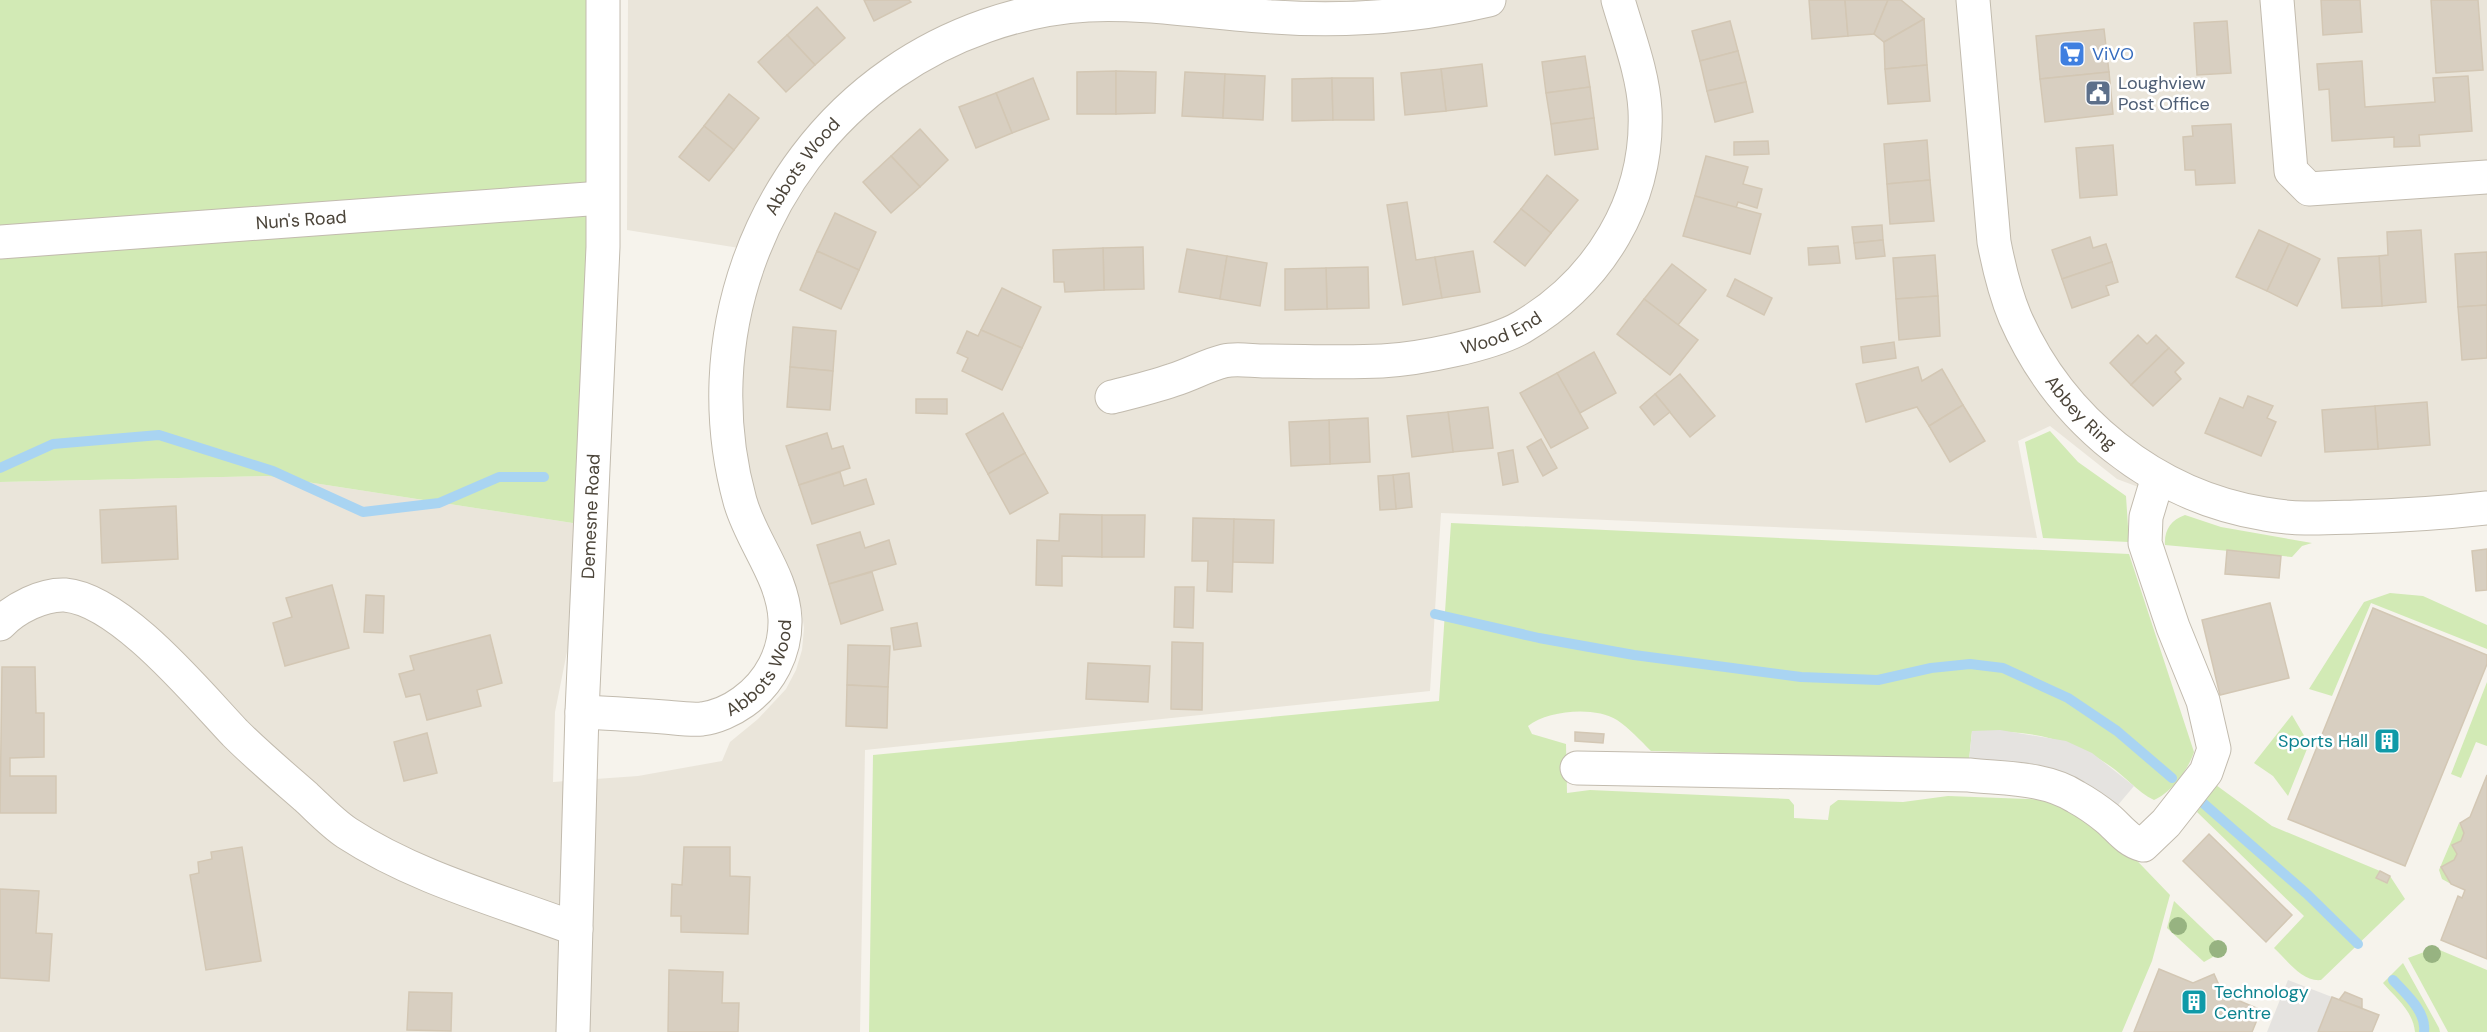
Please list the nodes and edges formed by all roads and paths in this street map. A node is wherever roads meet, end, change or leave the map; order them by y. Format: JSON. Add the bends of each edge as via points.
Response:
{"nodes":[{"id":1,"x":603,"y":0,"type":"edge"},
{"id":2,"x":1489,"y":0,"type":"edge"},
{"id":3,"x":1618,"y":0,"type":"edge"},
{"id":4,"x":1972,"y":0,"type":"edge"},
{"id":5,"x":2277,"y":0,"type":"edge"},
{"id":6,"x":2487,"y":177,"type":"edge"},
{"id":7,"x":602,"y":198,"type":"junction"},
{"id":8,"x":0,"y":242,"type":"edge"},
{"id":9,"x":1112,"y":397,"type":"dead end"},
{"id":10,"x":2158,"y":477,"type":"junction"},
{"id":11,"x":2487,"y":508,"type":"edge"},
{"id":12,"x":0,"y":624,"type":"edge"},
{"id":13,"x":582,"y":712,"type":"junction"},
{"id":14,"x":1577,"y":768,"type":"dead end"},
{"id":15,"x":576,"y":929,"type":"junction"},
{"id":16,"x":573,"y":1032,"type":"edge"}],
"edges":[{"from":1,"to":7,"type":"street","name":"Demesne Road"},
{"from":2,"to":13,"type":"street","name":"Abbots Wood","via":[[1454,8],[1354,18],[1277,18],[1091,5],[1053,8],[968,32],[930,50],[876,85],[829,128],[778,197],[750,255],[729,337],[725,401],[731,465],[741,506],[777,583],[785,616],[779,656],[757,690],[722,714],[702,719]]},
{"from":3,"to":9,"type":"street","name":"Wood End","via":[[1645,108],[1641,170],[1620,228],[1596,262],[1560,299],[1521,327],[1471,347],[1384,361],[1225,361]]},
{"from":4,"to":10,"type":"street","name":"Abbey Ring","via":[[1994,242],[2015,315],[2032,350],[2074,410],[2127,458]]},
{"from":5,"to":6,"type":"street","via":[[2292,171],[2309,189]]},
{"from":7,"to":8,"type":"street","name":"Nun's Road"},
{"from":7,"to":13,"type":"street","name":"Demesne Road"},
{"from":10,"to":11,"type":"street","name":"Abbey Ring","via":[[2199,498],[2228,507],[2294,518],[2427,515]]},
{"from":10,"to":14,"type":"street","via":[[2146,517],[2145,543],[2203,701],[2214,749],[2206,772],[2166,823],[2143,845],[2135,843],[2074,796],[2048,784],[2019,780],[1958,775]]},
{"from":12,"to":15,"type":"street","via":[[35,600],[64,595],[90,603],[156,651],[238,735],[345,831],[391,858]]},
{"from":13,"to":15,"type":"street","name":"Demesne Road"},
{"from":15,"to":16,"type":"street","name":"Demesne Road"}]}
